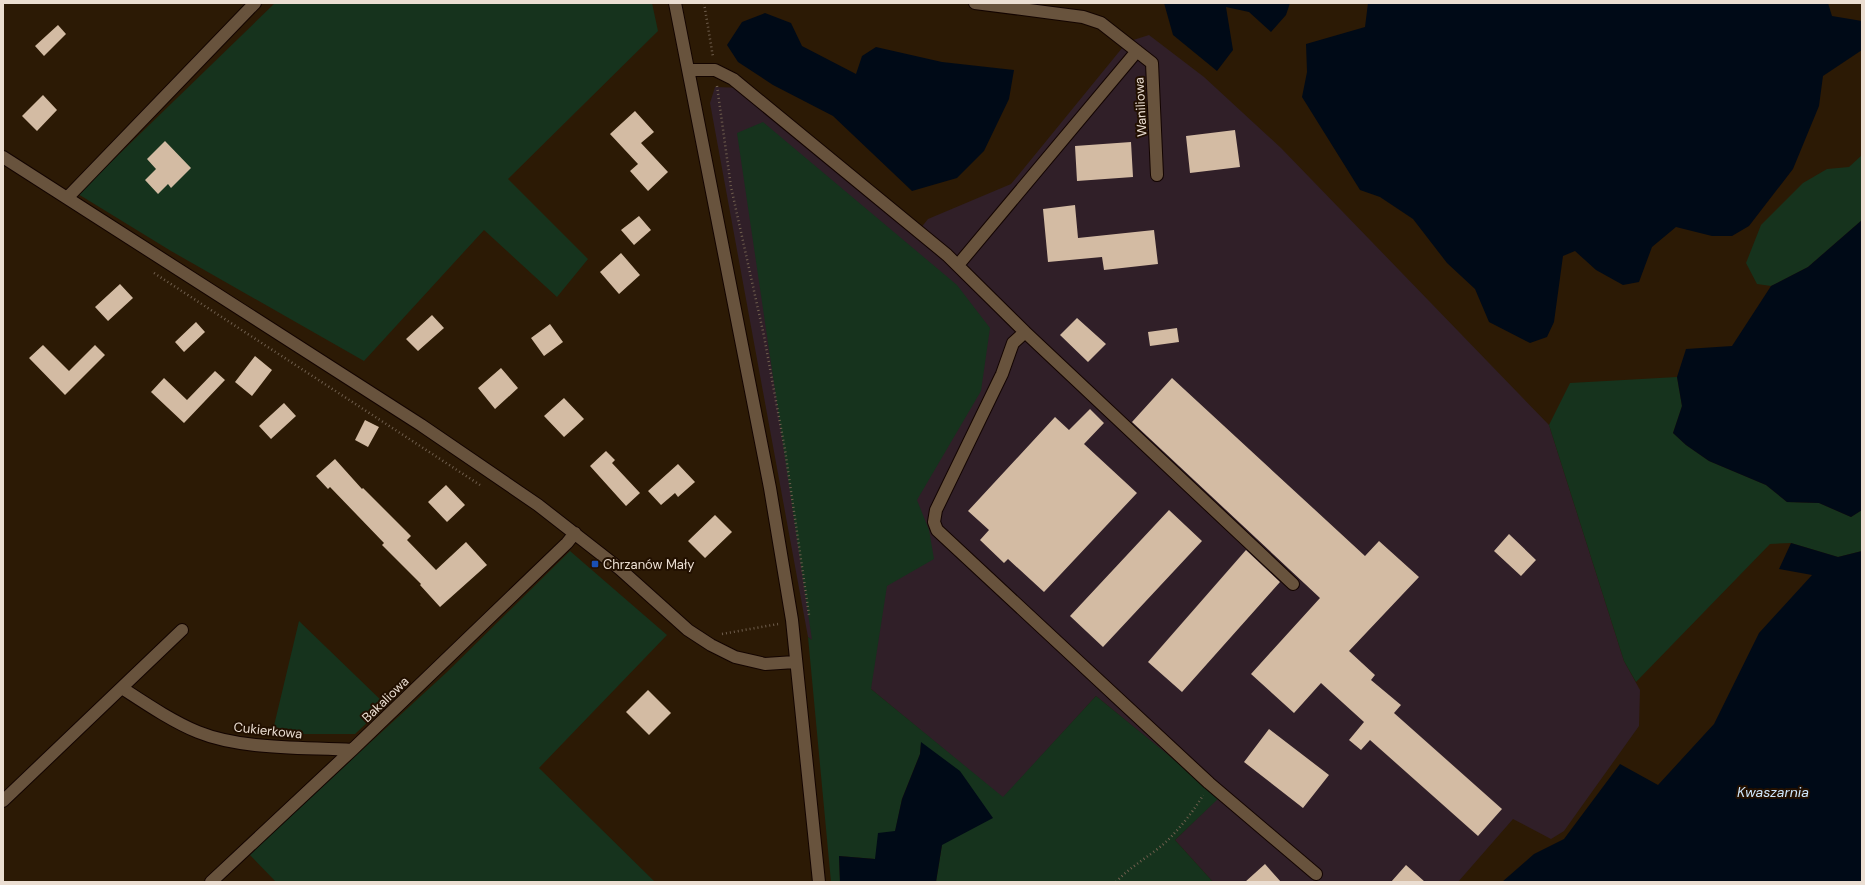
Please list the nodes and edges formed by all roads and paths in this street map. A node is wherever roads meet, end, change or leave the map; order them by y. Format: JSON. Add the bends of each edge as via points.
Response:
{"nodes":[{"id":1,"x":255,"y":3,"type":"edge"},
{"id":2,"x":675,"y":3,"type":"edge"},
{"id":3,"x":704,"y":3,"type":"edge"},
{"id":4,"x":975,"y":3,"type":"edge"},
{"id":5,"x":991,"y":4,"type":"edge"},
{"id":6,"x":1137,"y":51,"type":"junction"},
{"id":7,"x":689,"y":70,"type":"junction"},
{"id":8,"x":715,"y":70,"type":"junction"},
{"id":9,"x":3,"y":157,"type":"edge"},
{"id":10,"x":1157,"y":175,"type":"dead end"},
{"id":11,"x":67,"y":198,"type":"junction"},
{"id":12,"x":958,"y":265,"type":"junction"},
{"id":13,"x":149,"y":269,"type":"dead end"},
{"id":14,"x":1025,"y":332,"type":"junction"},
{"id":15,"x":481,"y":485,"type":"dead end"},
{"id":16,"x":575,"y":533,"type":"junction"},
{"id":17,"x":1293,"y":584,"type":"dead end"},
{"id":18,"x":809,"y":615,"type":"dead end"},
{"id":19,"x":782,"y":623,"type":"dead end"},
{"id":20,"x":182,"y":630,"type":"dead end"},
{"id":21,"x":711,"y":645,"type":"junction"},
{"id":22,"x":795,"y":662,"type":"junction"},
{"id":23,"x":122,"y":688,"type":"junction"},
{"id":24,"x":352,"y":750,"type":"junction"},
{"id":25,"x":1209,"y":783,"type":"junction"},
{"id":26,"x":3,"y":801,"type":"edge"},
{"id":27,"x":1316,"y":874,"type":"dead end"},
{"id":28,"x":210,"y":882,"type":"edge"},
{"id":29,"x":819,"y":882,"type":"edge"},
{"id":30,"x":1116,"y":882,"type":"edge"}],
"edges":[{"from":1,"to":11,"type":"street"},
{"from":2,"to":7,"type":"street"},
{"from":3,"to":8,"type":"path"},
{"from":4,"to":5,"type":"street","name":"Waniliowa"},
{"from":5,"to":6,"type":"street","name":"Waniliowa","via":[[1083,17],[1101,23]]},
{"from":6,"to":10,"type":"street","name":"Waniliowa","via":[[1152,62]]},
{"from":6,"to":12,"type":"street"},
{"from":7,"to":8,"type":"street"},
{"from":7,"to":22,"type":"street","via":[[770,488],[792,620]]},
{"from":8,"to":12,"type":"street","via":[[733,79]]},
{"from":8,"to":18,"type":"path","via":[[731,186],[764,336],[785,450]]},
{"from":9,"to":11,"type":"street"},
{"from":11,"to":16,"type":"street","via":[[421,425]]},
{"from":12,"to":14,"type":"street"},
{"from":13,"to":15,"type":"path"},
{"from":14,"to":17,"type":"street"},
{"from":14,"to":25,"type":"street","via":[[1013,343],[1002,374],[940,500],[934,522],[937,530]]},
{"from":16,"to":21,"type":"street","via":[[688,630]]},
{"from":16,"to":24,"type":"street","name":"Bakaliowa"},
{"from":19,"to":21,"type":"path","via":[[720,634]]},
{"from":20,"to":23,"type":"street"},
{"from":21,"to":22,"type":"street","via":[[735,657],[764,664]]},
{"from":22,"to":29,"type":"street"},
{"from":23,"to":24,"type":"street","name":"Cukierkowa","via":[[199,732],[212,736],[239,743]]},
{"from":23,"to":26,"type":"street"},
{"from":24,"to":28,"type":"street","name":"Bakaliowa"},
{"from":25,"to":27,"type":"street"},
{"from":25,"to":30,"type":"path","via":[[1197,806],[1161,846],[1126,871]]}]}
